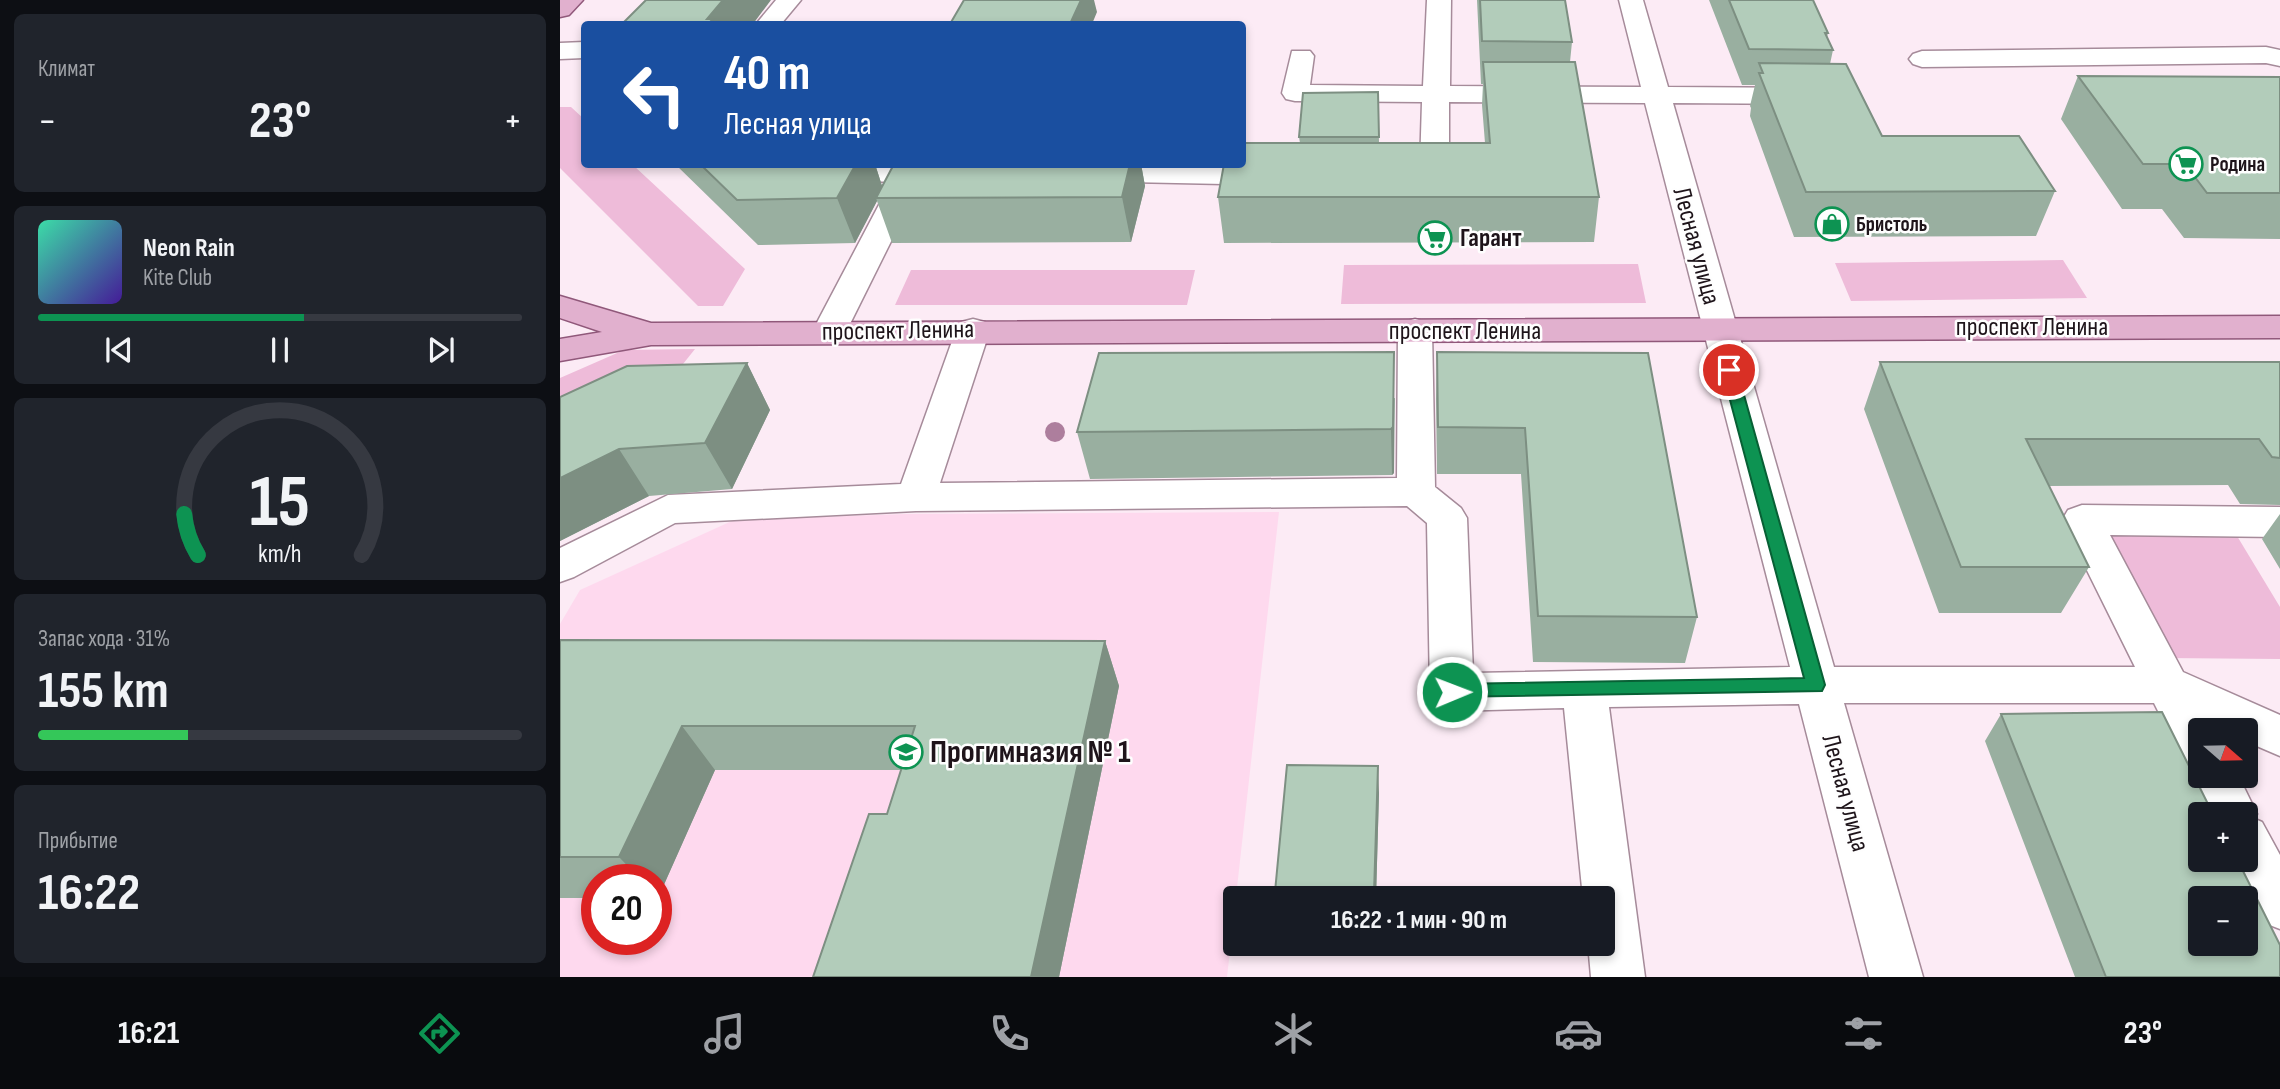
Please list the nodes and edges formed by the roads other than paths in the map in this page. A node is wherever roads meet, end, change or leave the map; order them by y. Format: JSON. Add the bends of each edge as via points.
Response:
{"nodes":[{"id":1,"x":571,"y":0,"type":"edge"},
{"id":2,"x":789,"y":0,"type":"edge"},
{"id":3,"x":1439,"y":0,"type":"edge"},
{"id":4,"x":1631,"y":0,"type":"edge"},
{"id":5,"x":560,"y":10,"type":"edge"},
{"id":6,"x":771,"y":21,"type":"edge"},
{"id":7,"x":581,"y":50,"type":"edge"},
{"id":8,"x":560,"y":51,"type":"edge"},
{"id":9,"x":1301,"y":56,"type":"dead end"},
{"id":10,"x":2280,"y":58,"type":"edge"},
{"id":11,"x":1922,"y":59,"type":"dead end"},
{"id":12,"x":1436,"y":94,"type":"junction"},
{"id":13,"x":1656,"y":94,"type":"junction"},
{"id":14,"x":1835,"y":96,"type":"edge"},
{"id":15,"x":840,"y":168,"type":"edge"},
{"id":16,"x":910,"y":169,"type":"edge"},
{"id":17,"x":964,"y":174,"type":"edge"},
{"id":18,"x":1059,"y":175,"type":"edge"},
{"id":19,"x":1304,"y":176,"type":"edge"},
{"id":20,"x":1395,"y":176,"type":"edge"},
{"id":21,"x":560,"y":306,"type":"edge"},
{"id":22,"x":2280,"y":327,"type":"edge"},
{"id":23,"x":973,"y":330,"type":"junction"},
{"id":24,"x":1415,"y":330,"type":"junction"},
{"id":25,"x":1719,"y":330,"type":"junction"},
{"id":26,"x":829,"y":332,"type":"junction"},
{"id":27,"x":650,"y":334,"type":"junction"},
{"id":28,"x":560,"y":350,"type":"edge"},
{"id":29,"x":1416,"y":492,"type":"junction"},
{"id":30,"x":916,"y":498,"type":"junction"},
{"id":31,"x":2280,"y":522,"type":"edge"},
{"id":32,"x":560,"y":566,"type":"edge"},
{"id":33,"x":1816,"y":685,"type":"junction"},
{"id":34,"x":2167,"y":685,"type":"junction"},
{"id":35,"x":1584,"y":690,"type":"junction"},
{"id":36,"x":2188,"y":726,"type":"edge"},
{"id":37,"x":2280,"y":736,"type":"edge"},
{"id":38,"x":2258,"y":863,"type":"edge"},
{"id":39,"x":2280,"y":905,"type":"edge"},
{"id":40,"x":1618,"y":977,"type":"edge"},
{"id":41,"x":1896,"y":977,"type":"edge"}],
"edges":[{"from":1,"to":5,"type":"main road"},
{"from":2,"to":6,"type":"street"},
{"from":3,"to":12,"type":"street"},
{"from":4,"to":13,"type":"street","name":"Лесная улица"},
{"from":7,"to":8,"type":"street"},
{"from":9,"to":12,"type":"street","via":[[1295,93]]},
{"from":10,"to":11,"type":"street"},
{"from":12,"to":13,"type":"street"},
{"from":12,"to":20,"type":"street","via":[[1434,176]]},
{"from":13,"to":14,"type":"street"},
{"from":13,"to":25,"type":"street","name":"Лесная улица"},
{"from":15,"to":16,"type":"street","via":[[846,173]]},
{"from":16,"to":17,"type":"street"},
{"from":16,"to":26,"type":"street"},
{"from":18,"to":19,"type":"street"},
{"from":21,"to":27,"type":"main road"},
{"from":22,"to":25,"type":"main road","name":"проспект Ленина"},
{"from":23,"to":24,"type":"main road","name":"проспект Ленина"},
{"from":23,"to":26,"type":"main road","name":"проспект Ленина"},
{"from":23,"to":30,"type":"street"},
{"from":24,"to":25,"type":"main road","name":"проспект Ленина"},
{"from":24,"to":29,"type":"street"},
{"from":25,"to":33,"type":"street","name":"Лесная улица"},
{"from":26,"to":27,"type":"main road","name":"проспект Ленина"},
{"from":27,"to":28,"type":"main road"},
{"from":29,"to":30,"type":"street"},
{"from":29,"to":35,"type":"street","via":[[1447,518],[1452,692]]},
{"from":30,"to":32,"type":"street","via":[[668,509]]},
{"from":31,"to":34,"type":"street","via":[[2082,520]]},
{"from":33,"to":34,"type":"street"},
{"from":33,"to":35,"type":"street"},
{"from":33,"to":41,"type":"street","name":"Лесная улица"},
{"from":34,"to":36,"type":"street"},
{"from":34,"to":37,"type":"street"},
{"from":35,"to":40,"type":"street"},
{"from":38,"to":39,"type":"street"}]}
